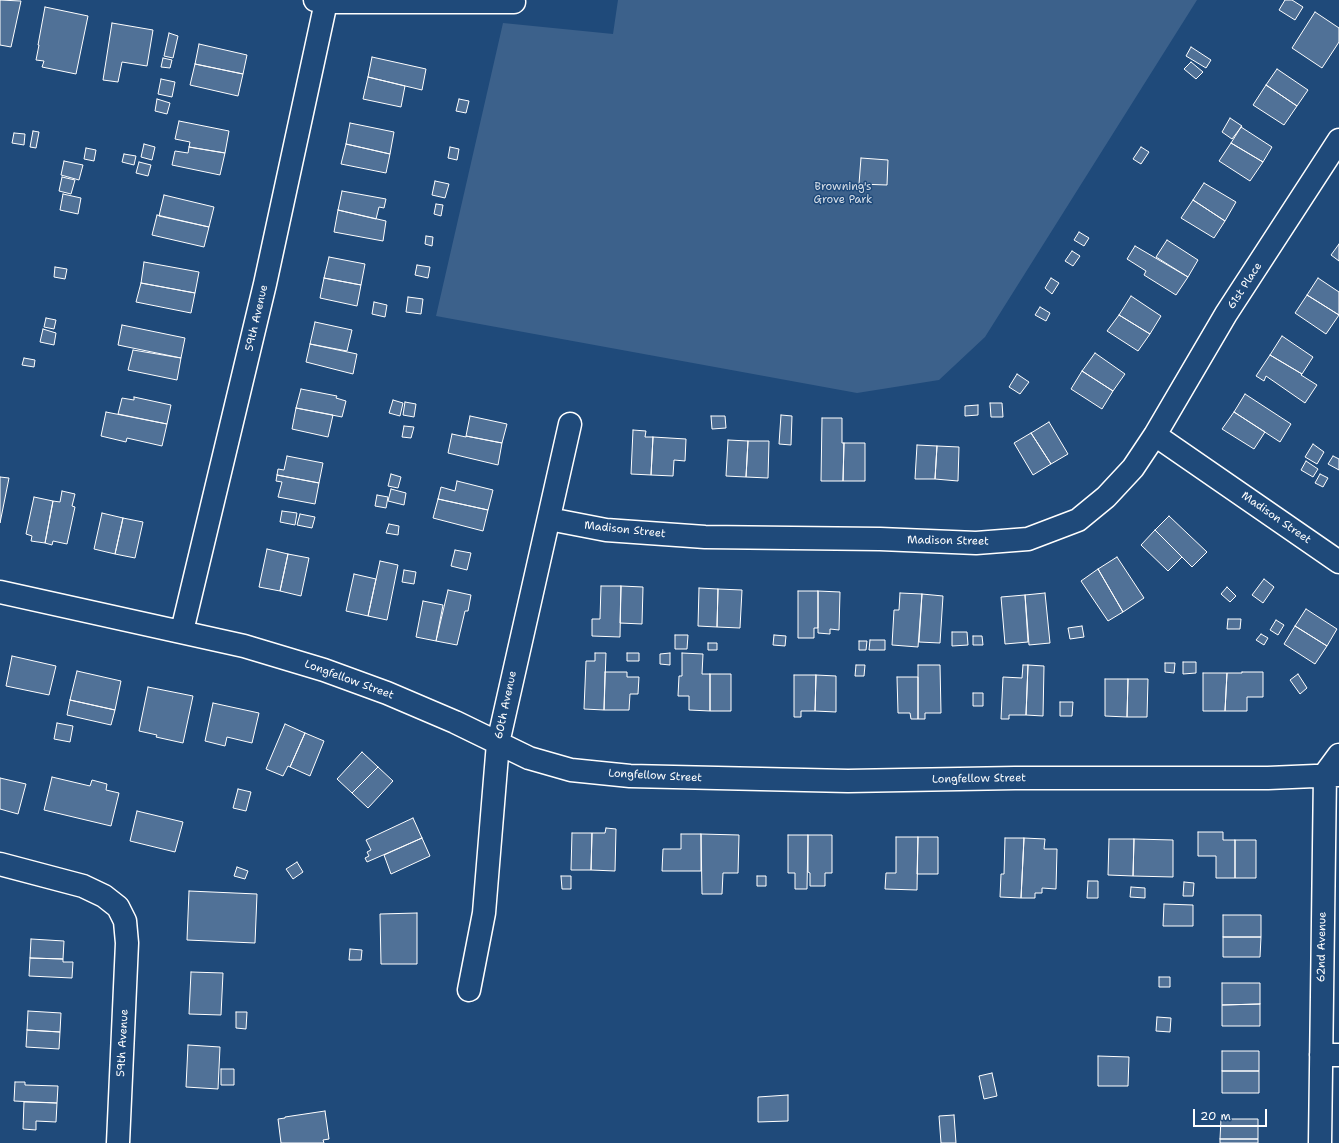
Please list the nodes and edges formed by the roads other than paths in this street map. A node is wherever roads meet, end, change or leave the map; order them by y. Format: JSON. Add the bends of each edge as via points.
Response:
{"nodes":[{"id":1,"x":323,"y":1,"type":"edge"},
{"id":2,"x":514,"y":2,"type":"dead end"},
{"id":3,"x":1339,"y":140,"type":"edge"},
{"id":4,"x":570,"y":424,"type":"dead end"},
{"id":5,"x":1155,"y":434,"type":"junction"},
{"id":6,"x":549,"y":519,"type":"junction"},
{"id":7,"x":1339,"y":562,"type":"edge"},
{"id":8,"x":0,"y":592,"type":"edge"},
{"id":9,"x":182,"y":631,"type":"junction"},
{"id":10,"x":498,"y":743,"type":"junction"},
{"id":11,"x":1339,"y":755,"type":"edge"},
{"id":12,"x":1332,"y":775,"type":"edge"},
{"id":13,"x":0,"y":864,"type":"edge"},
{"id":14,"x":468,"y":990,"type":"dead end"},
{"id":15,"x":1330,"y":1055,"type":"edge"},
{"id":16,"x":118,"y":1143,"type":"edge"},
{"id":17,"x":1320,"y":1143,"type":"edge"}],
"edges":[{"from":1,"to":2,"type":"street"},
{"from":1,"to":9,"type":"street","name":"59th Avenue","via":[[265,284]]},
{"from":3,"to":5,"type":"street","name":"61st Place","via":[[1226,314]]},
{"from":4,"to":6,"type":"street","name":"60th Avenue"},
{"from":5,"to":6,"type":"street","name":"Madison Street","via":[[1133,468],[1106,497],[1078,520],[1028,539],[976,544],[880,539],[705,537],[606,530]]},
{"from":5,"to":7,"type":"street","name":"Madison Street"},
{"from":6,"to":10,"type":"street","name":"60th Avenue"},
{"from":8,"to":9,"type":"street","name":"Longfellow Street"},
{"from":9,"to":10,"type":"street","name":"Longfellow Street","via":[[324,670],[387,693]]},
{"from":10,"to":12,"type":"street","name":"Longfellow Street","via":[[529,758],[571,770],[630,776],[848,781],[1268,778]]},
{"from":10,"to":14,"type":"street","name":"60th Avenue","via":[[484,913]]},
{"from":11,"to":12,"type":"street"},
{"from":12,"to":15,"type":"street","name":"62nd Avenue"},
{"from":13,"to":16,"type":"street","name":"59th Avenue","via":[[83,886],[104,896],[118,907],[125,921],[128,943]]},
{"from":15,"to":17,"type":"street","name":"62nd Avenue"}]}
